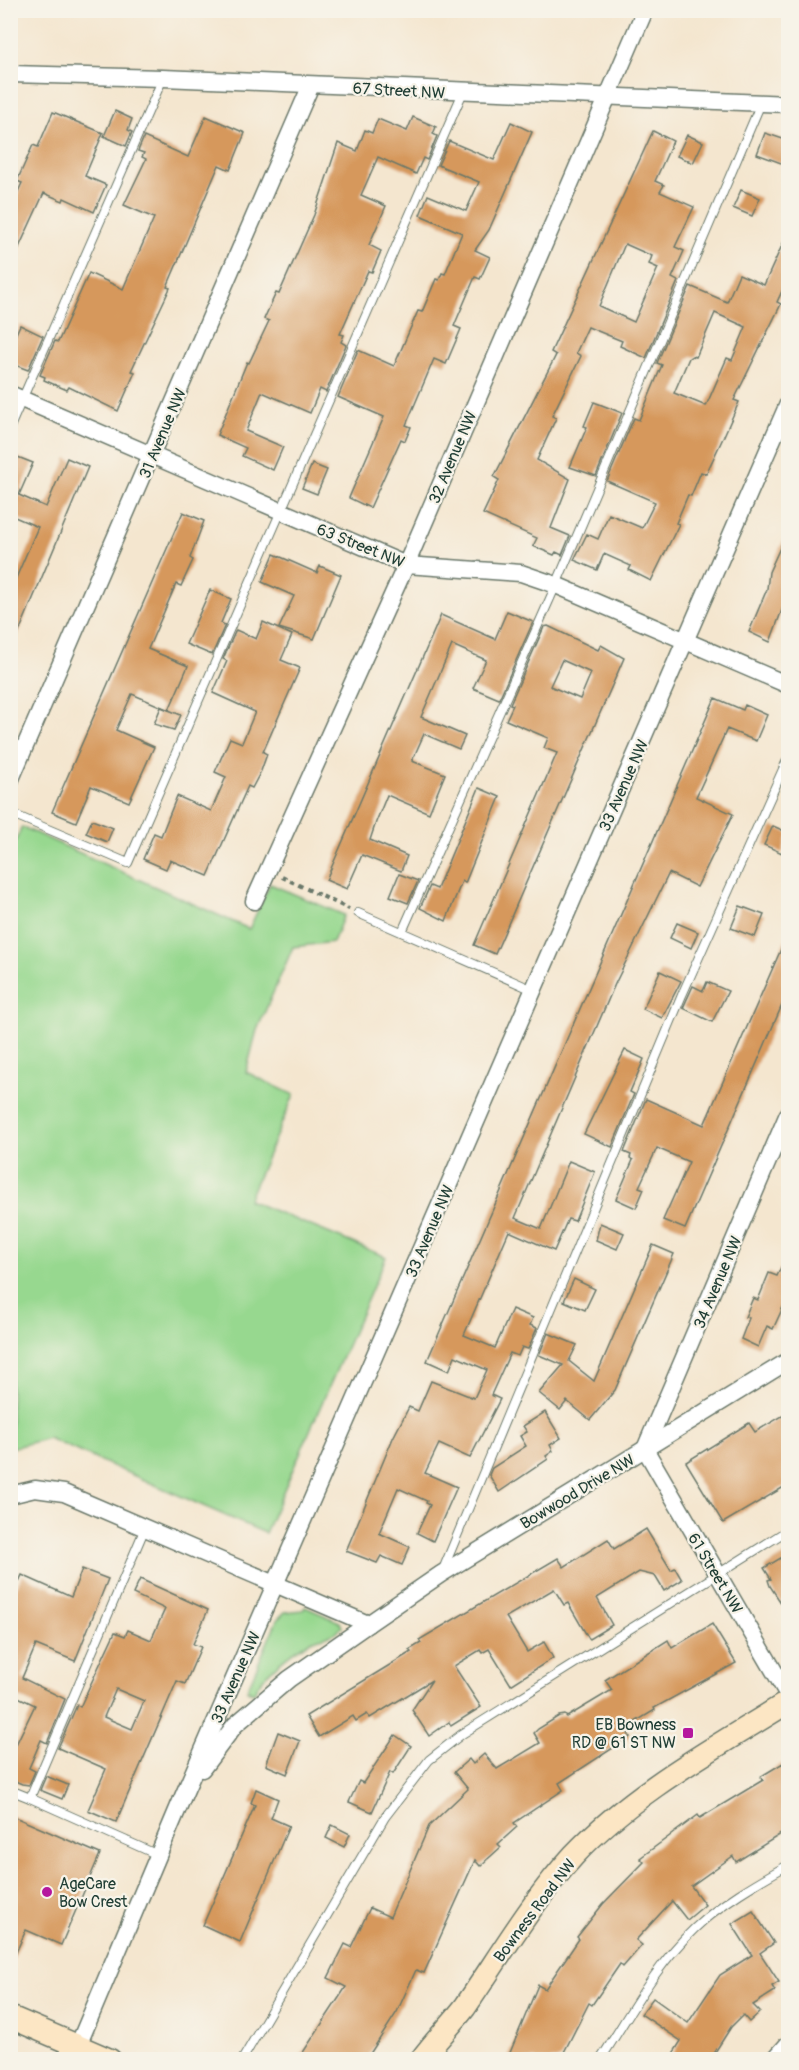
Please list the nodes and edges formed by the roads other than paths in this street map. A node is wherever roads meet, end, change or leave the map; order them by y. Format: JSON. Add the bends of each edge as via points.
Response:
{"nodes":[{"id":1,"x":645,"y":10,"type":"edge"},
{"id":2,"x":10,"y":74,"type":"edge"},
{"id":3,"x":163,"y":78,"type":"junction"},
{"id":4,"x":311,"y":85,"type":"junction"},
{"id":5,"x":463,"y":93,"type":"junction"},
{"id":6,"x":605,"y":98,"type":"junction"},
{"id":7,"x":761,"y":103,"type":"junction"},
{"id":8,"x":789,"y":104,"type":"edge"},
{"id":9,"x":17,"y":396,"type":"edge"},
{"id":10,"x":789,"y":404,"type":"edge"},
{"id":11,"x":10,"y":427,"type":"edge"},
{"id":12,"x":153,"y":454,"type":"junction"},
{"id":13,"x":281,"y":513,"type":"junction"},
{"id":14,"x":406,"y":565,"type":"junction"},
{"id":15,"x":556,"y":585,"type":"junction"},
{"id":16,"x":686,"y":641,"type":"junction"},
{"id":17,"x":789,"y":685,"type":"edge"},
{"id":18,"x":789,"y":758,"type":"edge"},
{"id":19,"x":10,"y":781,"type":"edge"},
{"id":20,"x":10,"y":813,"type":"edge"},
{"id":21,"x":254,"y":901,"type":"dead end"},
{"id":22,"x":358,"y":913,"type":"road end"},
{"id":23,"x":402,"y":932,"type":"junction"},
{"id":24,"x":533,"y":990,"type":"junction"},
{"id":25,"x":789,"y":1114,"type":"edge"},
{"id":26,"x":789,"y":1361,"type":"edge"},
{"id":27,"x":645,"y":1449,"type":"junction"},
{"id":28,"x":10,"y":1495,"type":"edge"},
{"id":29,"x":145,"y":1528,"type":"junction"},
{"id":30,"x":789,"y":1530,"type":"edge"},
{"id":31,"x":441,"y":1574,"type":"junction"},
{"id":32,"x":716,"y":1574,"type":"junction"},
{"id":33,"x":276,"y":1584,"type":"junction"},
{"id":34,"x":368,"y":1624,"type":"junction"},
{"id":35,"x":789,"y":1695,"type":"edge"},
{"id":36,"x":789,"y":1702,"type":"edge"},
{"id":37,"x":10,"y":1790,"type":"edge"},
{"id":38,"x":184,"y":1794,"type":"junction"},
{"id":39,"x":30,"y":1798,"type":"junction"},
{"id":40,"x":158,"y":1855,"type":"junction"},
{"id":41,"x":789,"y":1865,"type":"edge"},
{"id":42,"x":10,"y":2017,"type":"edge"},
{"id":43,"x":789,"y":2044,"type":"edge"},
{"id":44,"x":75,"y":2053,"type":"edge"},
{"id":45,"x":110,"y":2060,"type":"edge"},
{"id":46,"x":242,"y":2060,"type":"edge"},
{"id":47,"x":421,"y":2060,"type":"edge"},
{"id":48,"x":600,"y":2060,"type":"edge"},
{"id":49,"x":774,"y":2060,"type":"edge"}],
"edges":[{"from":1,"to":6,"type":"street","name":"32 Avenue NW"},
{"from":2,"to":3,"type":"street","name":"67 Street NW"},
{"from":3,"to":4,"type":"street","name":"67 Street NW"},
{"from":3,"to":9,"type":"lane"},
{"from":4,"to":5,"type":"street","name":"67 Street NW"},
{"from":4,"to":12,"type":"street","name":"31 Avenue NW"},
{"from":5,"to":6,"type":"street","name":"67 Street NW"},
{"from":5,"to":13,"type":"lane"},
{"from":6,"to":7,"type":"street","name":"67 Street NW"},
{"from":6,"to":14,"type":"street","name":"32 Avenue NW"},
{"from":7,"to":8,"type":"street","name":"67 Street NW"},
{"from":7,"to":15,"type":"lane"},
{"from":9,"to":11,"type":"lane"},
{"from":9,"to":12,"type":"street","name":"63 Street NW"},
{"from":10,"to":16,"type":"street","name":"33 Avenue NW"},
{"from":12,"to":13,"type":"street","name":"63 Street NW"},
{"from":12,"to":19,"type":"street","name":"31 Avenue NW"},
{"from":13,"to":14,"type":"street","name":"63 Street NW"},
{"from":13,"to":20,"type":"lane","via":[[128,863]]},
{"from":14,"to":15,"type":"street","name":"63 Street NW","via":[[521,573]]},
{"from":14,"to":21,"type":"street","name":"32 Avenue NW"},
{"from":15,"to":16,"type":"street","name":"63 Street NW"},
{"from":15,"to":23,"type":"lane"},
{"from":16,"to":17,"type":"street","name":"63 Street NW"},
{"from":16,"to":24,"type":"street","name":"33 Avenue NW"},
{"from":18,"to":31,"type":"lane","via":[[682,995]]},
{"from":22,"to":23,"type":"lane"},
{"from":23,"to":24,"type":"lane"},
{"from":24,"to":33,"type":"street","name":"33 Avenue NW"},
{"from":25,"to":27,"type":"street","name":"34 Avenue NW"},
{"from":26,"to":27,"type":"street","name":"Bowwood Drive NW"},
{"from":27,"to":31,"type":"street","name":"Bowwood Drive NW"},
{"from":27,"to":32,"type":"street","name":"61 Street NW"},
{"from":28,"to":29,"type":"street","via":[[35,1489],[64,1492]]},
{"from":29,"to":33,"type":"street"},
{"from":29,"to":39,"type":"lane"},
{"from":30,"to":32,"type":"lane"},
{"from":31,"to":34,"type":"street","name":"Bowwood Drive NW"},
{"from":32,"to":35,"type":"street","name":"61 Street NW"},
{"from":32,"to":46,"type":"lane","via":[[462,1734],[429,1761],[385,1817]]},
{"from":33,"to":34,"type":"street"},
{"from":33,"to":38,"type":"street","name":"33 Avenue NW"},
{"from":34,"to":38,"type":"street","name":"Bowwood Drive NW","via":[[289,1679],[235,1725]]},
{"from":36,"to":47,"type":"street","name":"Bowness Road NW","via":[[643,1794],[598,1832],[532,1907],[463,2009]]},
{"from":37,"to":39,"type":"lane"},
{"from":38,"to":40,"type":"street","name":"33 Avenue NW"},
{"from":39,"to":40,"type":"lane"},
{"from":40,"to":44,"type":"street","name":"33 Avenue NW"},
{"from":41,"to":48,"type":"lane","via":[[751,1886],[694,1929],[664,1962]]},
{"from":42,"to":44,"type":"street"},
{"from":43,"to":49,"type":"street"},
{"from":44,"to":45,"type":"street"}]}
